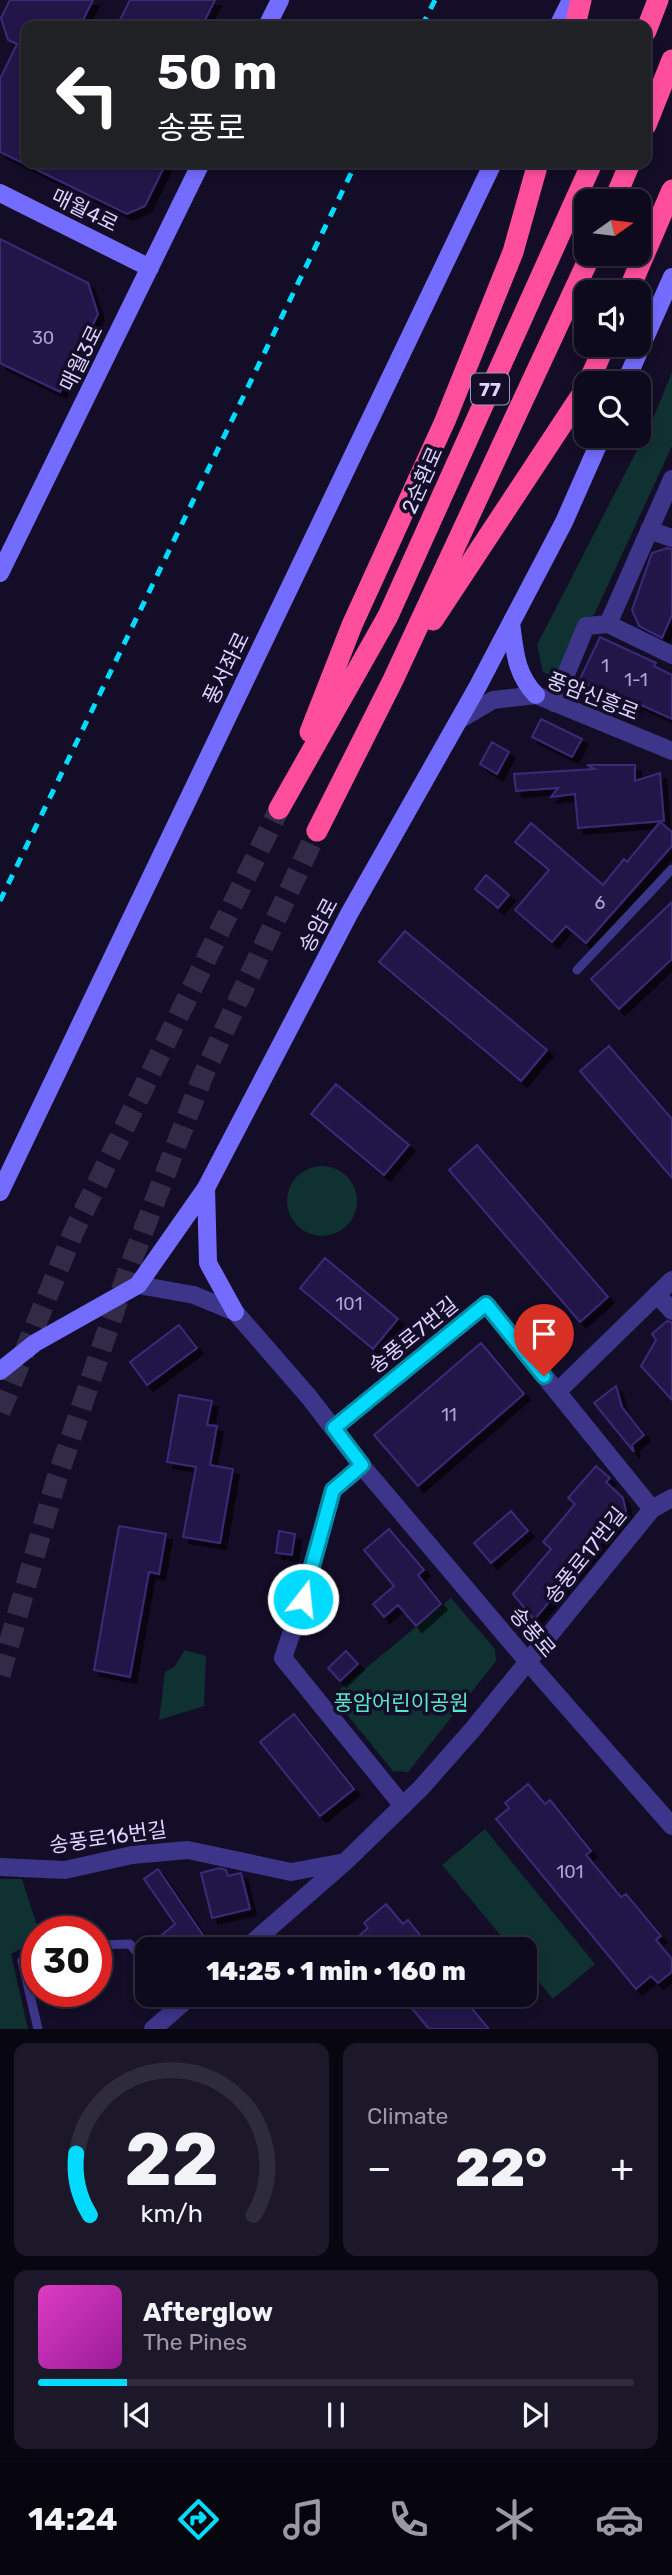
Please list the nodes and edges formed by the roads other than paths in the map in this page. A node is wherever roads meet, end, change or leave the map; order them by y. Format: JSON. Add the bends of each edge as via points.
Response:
{"nodes":[{"id":1,"x":280,"y":0,"type":"edge"},
{"id":2,"x":571,"y":0,"type":"edge"},
{"id":3,"x":581,"y":0,"type":"edge"},
{"id":4,"x":658,"y":0,"type":"edge"},
{"id":5,"x":270,"y":21,"type":"edge"},
{"id":6,"x":560,"y":21,"type":"edge"},
{"id":7,"x":576,"y":21,"type":"edge"},
{"id":8,"x":650,"y":21,"type":"edge"},
{"id":9,"x":672,"y":60,"type":"edge"},
{"id":10,"x":651,"y":112,"type":"edge"},
{"id":11,"x":199,"y":168,"type":"edge"},
{"id":12,"x":491,"y":168,"type":"edge"},
{"id":13,"x":537,"y":168,"type":"edge"},
{"id":14,"x":590,"y":168,"type":"edge"},
{"id":15,"x":628,"y":168,"type":"edge"},
{"id":16,"x":619,"y":189,"type":"edge"},
{"id":17,"x":672,"y":190,"type":"edge"},
{"id":18,"x":0,"y":193,"type":"edge"},
{"id":19,"x":585,"y":266,"type":"edge"},
{"id":20,"x":150,"y":268,"type":"junction"},
{"id":21,"x":672,"y":277,"type":"edge"},
{"id":22,"x":633,"y":280,"type":"edge"},
{"id":23,"x":630,"y":371,"type":"edge"},
{"id":24,"x":574,"y":406,"type":"edge"},
{"id":25,"x":597,"y":448,"type":"edge"},
{"id":26,"x":672,"y":479,"type":"edge"},
{"id":27,"x":649,"y":530,"type":"junction"},
{"id":28,"x":672,"y":538,"type":"edge"},
{"id":29,"x":0,"y":573,"type":"edge"},
{"id":30,"x":511,"y":622,"type":"junction"},
{"id":31,"x":608,"y":624,"type":"junction"},
{"id":32,"x":672,"y":655,"type":"edge"},
{"id":33,"x":393,"y":680,"type":"junction"},
{"id":34,"x":536,"y":695,"type":"junction"},
{"id":35,"x":554,"y":703,"type":"junction"},
{"id":36,"x":459,"y":720,"type":"junction"},
{"id":37,"x":672,"y":751,"type":"edge"},
{"id":38,"x":317,"y":831,"type":"tunnel mouth"},
{"id":39,"x":672,"y":869,"type":"edge"},
{"id":40,"x":577,"y":970,"type":"dead end"},
{"id":41,"x":206,"y":1188,"type":"junction"},
{"id":42,"x":0,"y":1192,"type":"edge"},
{"id":43,"x":672,"y":1280,"type":"edge"},
{"id":44,"x":138,"y":1285,"type":"junction"},
{"id":45,"x":657,"y":1294,"type":"junction"},
{"id":46,"x":672,"y":1311,"type":"edge"},
{"id":47,"x":235,"y":1312,"type":"junction"},
{"id":48,"x":0,"y":1371,"type":"edge"},
{"id":49,"x":556,"y":1392,"type":"junction"},
{"id":50,"x":334,"y":1428,"type":"junction"},
{"id":51,"x":362,"y":1465,"type":"junction"},
{"id":52,"x":672,"y":1498,"type":"edge"},
{"id":53,"x":652,"y":1509,"type":"junction"},
{"id":54,"x":528,"y":1662,"type":"junction"},
{"id":55,"x":403,"y":1806,"type":"junction"},
{"id":56,"x":672,"y":1826,"type":"edge"},
{"id":57,"x":345,"y":1862,"type":"junction"},
{"id":58,"x":0,"y":1867,"type":"edge"},
{"id":59,"x":259,"y":1937,"type":"edge"},
{"id":60,"x":112,"y":1945,"type":"edge"},
{"id":61,"x":135,"y":1950,"type":"edge"},
{"id":62,"x":32,"y":2007,"type":"edge"},
{"id":63,"x":174,"y":2007,"type":"edge"},
{"id":64,"x":37,"y":2029,"type":"edge"},
{"id":65,"x":153,"y":2029,"type":"edge"}],
"edges":[{"from":1,"to":5,"type":"street"},
{"from":2,"to":6,"type":"street"},
{"from":3,"to":7,"type":"highway"},
{"from":4,"to":8,"type":"highway"},
{"from":9,"to":10,"type":"highway"},
{"from":11,"to":20,"type":"street","name":"매월3로"},
{"from":12,"to":42,"type":"street","name":"풍서좌로"},
{"from":13,"to":14,"type":"highway","name":"2순환로","number":"77","via":[[513,252],[444,421],[352,625],[279,809],[388,616]]},
{"from":15,"to":16,"type":"highway"},
{"from":17,"to":22,"type":"highway"},
{"from":18,"to":20,"type":"street","name":"매월4로"},
{"from":19,"to":33,"type":"highway","number":"77"},
{"from":20,"to":29,"type":"street","name":"매월3로"},
{"from":21,"to":23,"type":"street"},
{"from":24,"to":33,"type":"highway"},
{"from":25,"to":30,"type":"street","name":"송암로"},
{"from":26,"to":27,"type":"street"},
{"from":27,"to":28,"type":"street"},
{"from":27,"to":31,"type":"street"},
{"from":30,"to":34,"type":"street","via":[[523,682]]},
{"from":30,"to":36,"type":"street","name":"송암로"},
{"from":31,"to":32,"type":"street"},
{"from":31,"to":35,"type":"street","via":[[586,626]]},
{"from":33,"to":38,"type":"highway","number":"77"},
{"from":34,"to":35,"type":"street","name":"풍암신흥로"},
{"from":34,"to":36,"type":"street","name":"풍암신흥로","via":[[493,700]]},
{"from":35,"to":37,"type":"street","name":"풍암신흥로"},
{"from":36,"to":41,"type":"street","name":"송암로","via":[[349,914]]},
{"from":39,"to":40,"type":"lane"},
{"from":41,"to":44,"type":"street","name":"송암로"},
{"from":41,"to":47,"type":"street","via":[[208,1263]]},
{"from":43,"to":45,"type":"street"},
{"from":44,"to":47,"type":"street","name":"송풍로","via":[[194,1295]]},
{"from":44,"to":48,"type":"street","name":"송암로","via":[[35,1343]]},
{"from":45,"to":46,"type":"street"},
{"from":45,"to":49,"type":"street"},
{"from":47,"to":50,"type":"street","name":"송풍로"},
{"from":49,"to":50,"type":"street","name":"송풍로7번길","via":[[486,1304]]},
{"from":49,"to":53,"type":"street","name":"송풍로17번길"},
{"from":50,"to":51,"type":"street","name":"송풍로"},
{"from":51,"to":54,"type":"street","name":"송풍로"},
{"from":51,"to":55,"type":"street","via":[[333,1490],[283,1658]]},
{"from":52,"to":53,"type":"street","name":"송풍로17번길"},
{"from":53,"to":54,"type":"street","name":"송풍로17번길"},
{"from":54,"to":55,"type":"street"},
{"from":54,"to":56,"type":"street","name":"송풍로"},
{"from":55,"to":57,"type":"street"},
{"from":57,"to":58,"type":"street","name":"송풍로16번길","via":[[290,1872],[188,1850],[132,1855],[65,1870]]},
{"from":57,"to":59,"type":"street"},
{"from":60,"to":61,"type":"lane","via":[[130,1944]]},
{"from":62,"to":64,"type":"lane"},
{"from":63,"to":65,"type":"street"}]}
